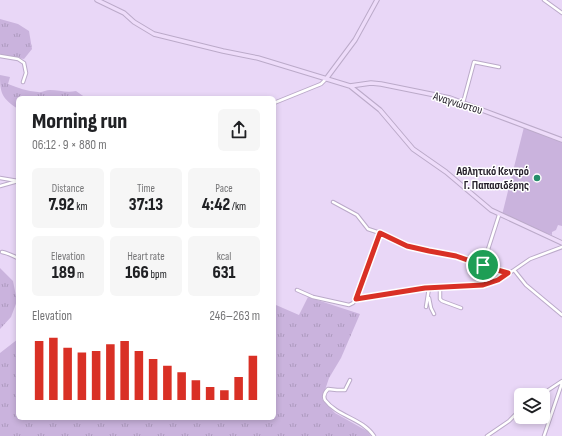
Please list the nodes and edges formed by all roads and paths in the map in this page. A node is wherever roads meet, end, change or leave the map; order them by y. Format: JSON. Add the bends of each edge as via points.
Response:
{"nodes":[{"id":1,"x":98,"y":0,"type":"edge"},
{"id":2,"x":377,"y":0,"type":"edge"},
{"id":3,"x":544,"y":0,"type":"edge"},
{"id":4,"x":562,"y":13,"type":"edge"},
{"id":5,"x":0,"y":56,"type":"edge"},
{"id":6,"x":499,"y":67,"type":"dead end"},
{"id":7,"x":326,"y":79,"type":"junction"},
{"id":8,"x":23,"y":82,"type":"dead end"},
{"id":9,"x":350,"y":86,"type":"junction"},
{"id":10,"x":276,"y":102,"type":"edge"},
{"id":11,"x":463,"y":103,"type":"junction"},
{"id":12,"x":562,"y":140,"type":"edge"},
{"id":13,"x":0,"y":178,"type":"edge"},
{"id":14,"x":16,"y":181,"type":"edge"},
{"id":15,"x":16,"y":182,"type":"edge"},
{"id":16,"x":0,"y":186,"type":"edge"},
{"id":17,"x":333,"y":202,"type":"dead end"},
{"id":18,"x":499,"y":215,"type":"junction"},
{"id":19,"x":380,"y":233,"type":"junction"},
{"id":20,"x":562,"y":243,"type":"edge"},
{"id":21,"x":562,"y":247,"type":"edge"},
{"id":22,"x":2,"y":252,"type":"dead end"},
{"id":23,"x":16,"y":258,"type":"edge"},
{"id":24,"x":483,"y":265,"type":"junction"},
{"id":25,"x":514,"y":270,"type":"junction"},
{"id":26,"x":508,"y":273,"type":"junction"},
{"id":27,"x":429,"y":288,"type":"junction"},
{"id":28,"x":440,"y":288,"type":"junction"},
{"id":29,"x":297,"y":290,"type":"dead end"},
{"id":30,"x":428,"y":297,"type":"junction"},
{"id":31,"x":356,"y":299,"type":"junction"},
{"id":32,"x":426,"y":307,"type":"dead end"},
{"id":33,"x":461,"y":308,"type":"dead end"},
{"id":34,"x":434,"y":314,"type":"dead end"},
{"id":35,"x":562,"y":315,"type":"edge"},
{"id":36,"x":350,"y":380,"type":"dead end"},
{"id":37,"x":562,"y":382,"type":"edge"},
{"id":38,"x":550,"y":389,"type":"edge"},
{"id":39,"x":514,"y":416,"type":"edge"},
{"id":40,"x":374,"y":436,"type":"edge"},
{"id":41,"x":487,"y":436,"type":"edge"},
{"id":42,"x":544,"y":436,"type":"edge"}],
"edges":[{"from":1,"to":7,"type":"street","via":[[124,13],[154,34],[258,58]]},
{"from":2,"to":7,"type":"street","via":[[355,40]]},
{"from":3,"to":4,"type":"street"},
{"from":5,"to":8,"type":"street","via":[[24,63],[26,73]]},
{"from":6,"to":11,"type":"street","via":[[474,62]]},
{"from":7,"to":9,"type":"street"},
{"from":7,"to":10,"type":"street","via":[[321,84]]},
{"from":9,"to":11,"type":"street","name":"Αναγνώστου","via":[[371,83],[394,86]]},
{"from":9,"to":18,"type":"street","via":[[380,110],[413,149]]},
{"from":11,"to":12,"type":"street","name":"Αναγνώστου"},
{"from":13,"to":14,"type":"street"},
{"from":15,"to":16,"type":"street"},
{"from":17,"to":19,"type":"street","via":[[357,215],[368,229]]},
{"from":18,"to":20,"type":"street"},
{"from":18,"to":24,"type":"street"},
{"from":19,"to":24,"type":"street","via":[[407,246],[456,256]]},
{"from":19,"to":31,"type":"street"},
{"from":21,"to":25,"type":"street","via":[[530,259]]},
{"from":22,"to":23,"type":"street"},
{"from":24,"to":26,"type":"street"},
{"from":25,"to":26,"type":"street"},
{"from":25,"to":35,"type":"street","via":[[526,285]]},
{"from":26,"to":28,"type":"street","via":[[483,285]]},
{"from":27,"to":28,"type":"street"},
{"from":27,"to":30,"type":"street"},
{"from":27,"to":31,"type":"street"},
{"from":28,"to":33,"type":"street","via":[[442,301]]},
{"from":29,"to":31,"type":"street","via":[[313,297],[347,305]]},
{"from":30,"to":32,"type":"street"},
{"from":30,"to":34,"type":"street"},
{"from":36,"to":40,"type":"street","via":[[345,390],[328,389],[324,398],[338,412],[368,428]]},
{"from":37,"to":38,"type":"street"},
{"from":37,"to":42,"type":"street"},
{"from":39,"to":41,"type":"street"}]}
